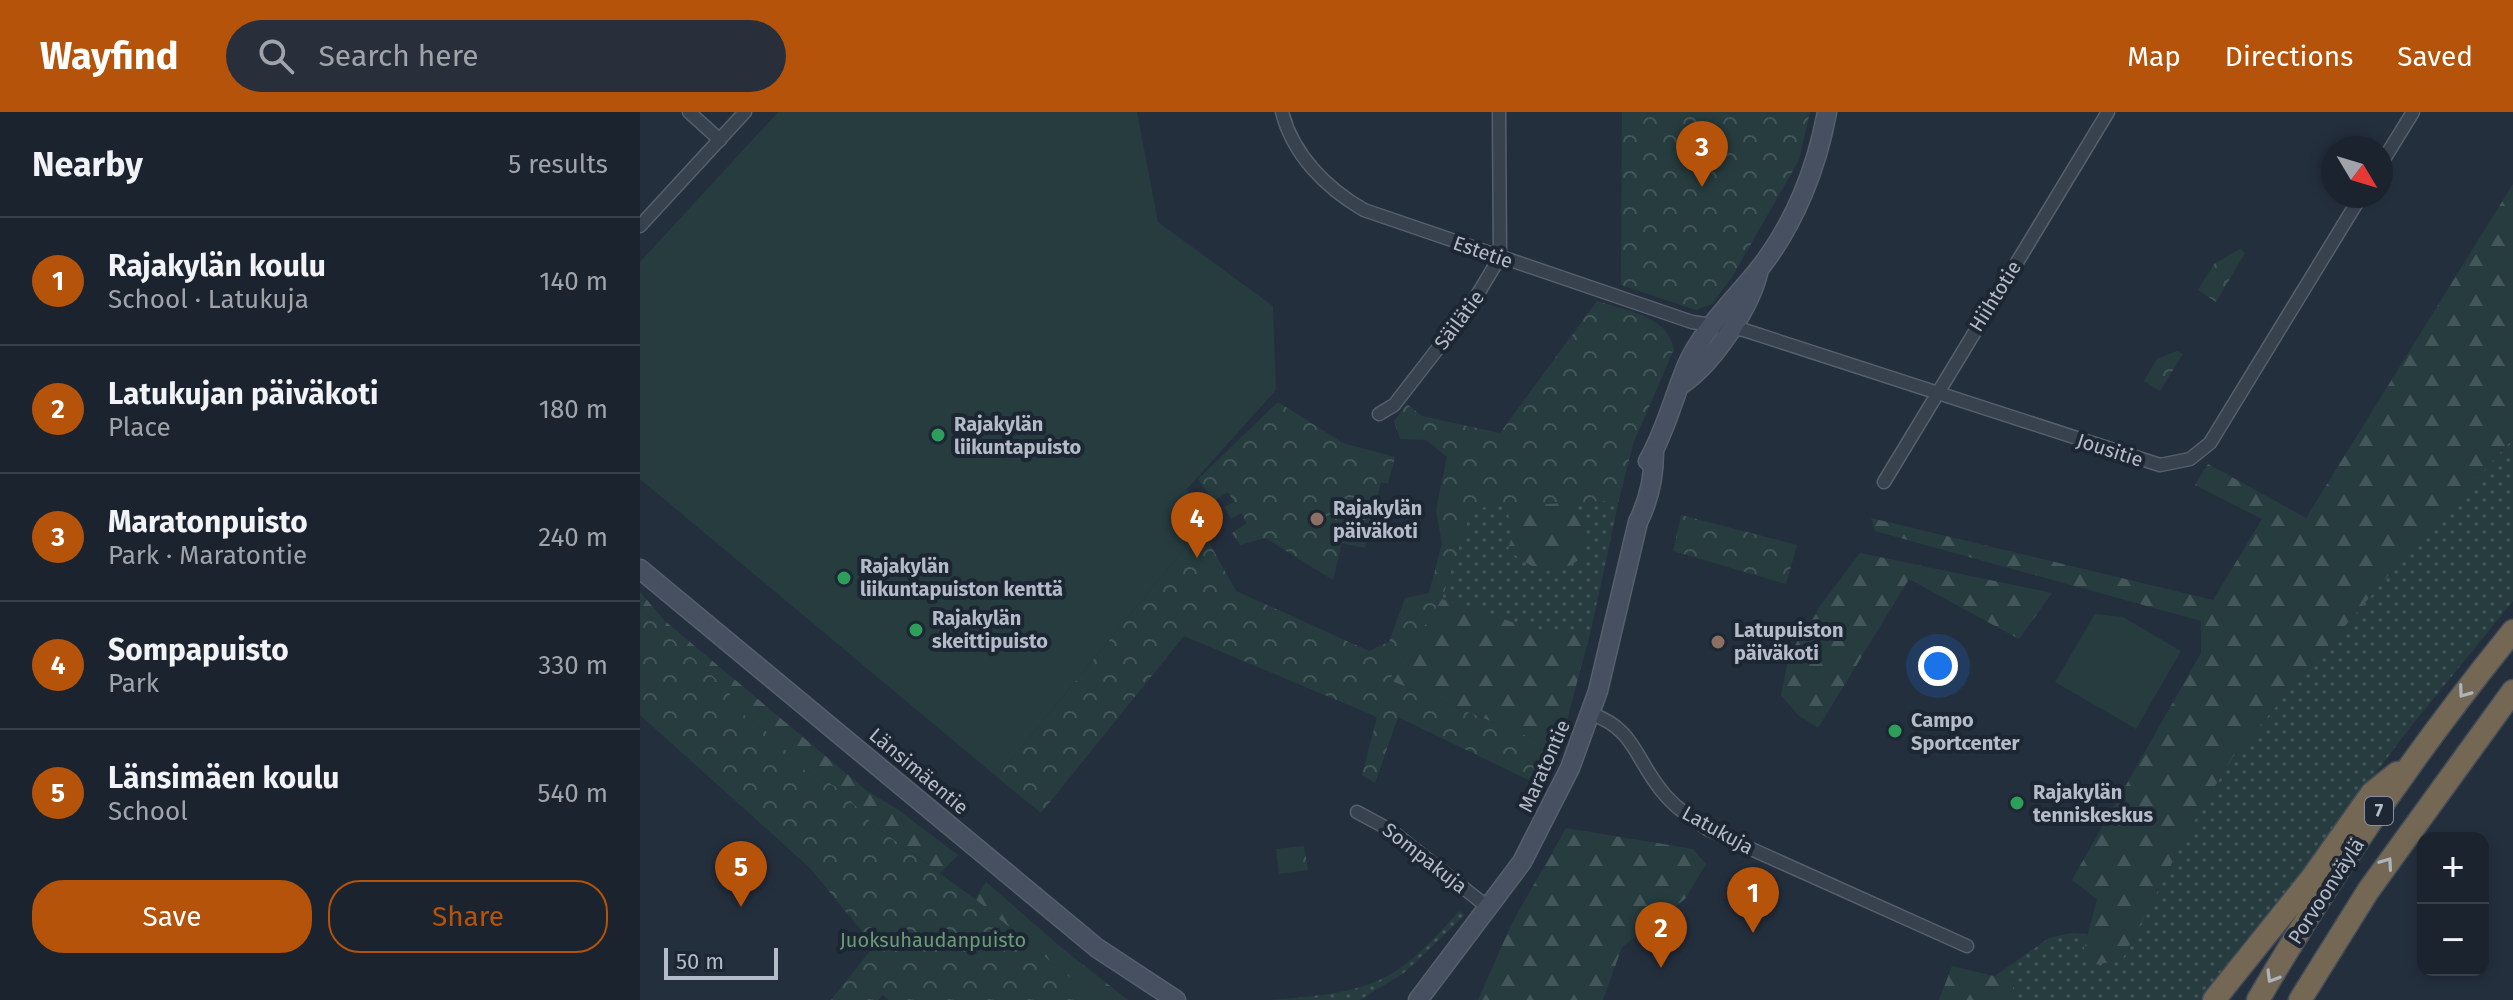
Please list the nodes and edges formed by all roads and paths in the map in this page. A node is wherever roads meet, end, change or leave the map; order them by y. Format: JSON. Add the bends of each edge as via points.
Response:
{"nodes":[{"id":1,"x":689,"y":112,"type":"edge"},
{"id":2,"x":745,"y":112,"type":"edge"},
{"id":3,"x":1282,"y":112,"type":"edge"},
{"id":4,"x":1499,"y":112,"type":"edge"},
{"id":5,"x":1827,"y":112,"type":"edge"},
{"id":6,"x":2108,"y":112,"type":"edge"},
{"id":7,"x":2413,"y":112,"type":"edge"},
{"id":8,"x":720,"y":140,"type":"junction"},
{"id":9,"x":2393,"y":144,"type":"edge"},
{"id":10,"x":2354,"y":208,"type":"edge"},
{"id":11,"x":640,"y":226,"type":"edge"},
{"id":12,"x":1500,"y":257,"type":"junction"},
{"id":13,"x":1722,"y":327,"type":"junction"},
{"id":14,"x":1935,"y":394,"type":"junction"},
{"id":15,"x":1379,"y":414,"type":"dead end"},
{"id":16,"x":1884,"y":482,"type":"dead end"},
{"id":17,"x":640,"y":569,"type":"edge"},
{"id":18,"x":2513,"y":631,"type":"edge"},
{"id":19,"x":2513,"y":691,"type":"edge"},
{"id":20,"x":1591,"y":714,"type":"junction"},
{"id":21,"x":2419,"y":754,"type":"junction"},
{"id":22,"x":1357,"y":812,"type":"dead end"},
{"id":23,"x":2368,"y":891,"type":"junction"},
{"id":24,"x":1490,"y":909,"type":"junction"},
{"id":25,"x":1967,"y":946,"type":"dead end"},
{"id":26,"x":1415,"y":998,"type":"edge"},
{"id":27,"x":1176,"y":1000,"type":"edge"},
{"id":28,"x":2214,"y":1000,"type":"edge"},
{"id":29,"x":2258,"y":1000,"type":"edge"},
{"id":30,"x":2300,"y":1000,"type":"edge"},
{"id":31,"x":2316,"y":1000,"type":"edge"}],
"edges":[{"from":1,"to":8,"type":"street"},
{"from":2,"to":8,"type":"street"},
{"from":3,"to":12,"type":"street","name":"Estetie","via":[[1287,132],[1304,158],[1344,198],[1397,223]]},
{"from":4,"to":12,"type":"street"},
{"from":5,"to":13,"type":"main road","name":"Maratontie","via":[[1809,182],[1759,269],[1755,291]]},
{"from":6,"to":14,"type":"street","name":"Hiihtotie"},
{"from":7,"to":9,"type":"street"},
{"from":8,"to":11,"type":"street"},
{"from":10,"to":14,"type":"street","name":"Jousitie","via":[[2210,443],[2190,459],[2142,462]]},
{"from":12,"to":13,"type":"street","name":"Estetie","via":[[1692,322]]},
{"from":12,"to":15,"type":"street","name":"Säilätie","via":[[1394,405]]},
{"from":13,"to":14,"type":"street","name":"Jousitie"},
{"from":13,"to":20,"type":"main road","name":"Maratontie","via":[[1700,372],[1682,384],[1644,469],[1636,504],[1638,522]]},
{"from":14,"to":16,"type":"street","name":"Hiihtotie"},
{"from":17,"to":27,"type":"main road","name":"Länsimäentie","via":[[1097,948]]},
{"from":18,"to":21,"type":"highway","name":"Porvoonväylä","number":"7","one_way":true},
{"from":23,"to":19,"type":"highway","name":"Porvoonväylä","number":"7","one_way":true},
{"from":20,"to":24,"type":"main road","name":"Maratontie","via":[[1548,817]]},
{"from":20,"to":25,"type":"street","name":"Latukuja","via":[[1619,727],[1660,790],[1709,830]]},
{"from":21,"to":28,"type":"highway","via":[[2372,793]]},
{"from":21,"to":29,"type":"highway","name":"Porvoonväylä","number":"7","one_way":true,"via":[[2332,879]]},
{"from":22,"to":24,"type":"street","name":"Sompakuja","via":[[1392,831]]},
{"from":23,"to":30,"type":"highway","name":"Porvoonväylä","number":"7"},
{"from":23,"to":31,"type":"highway"},
{"from":24,"to":26,"type":"main road","name":"Maratontie"}]}
